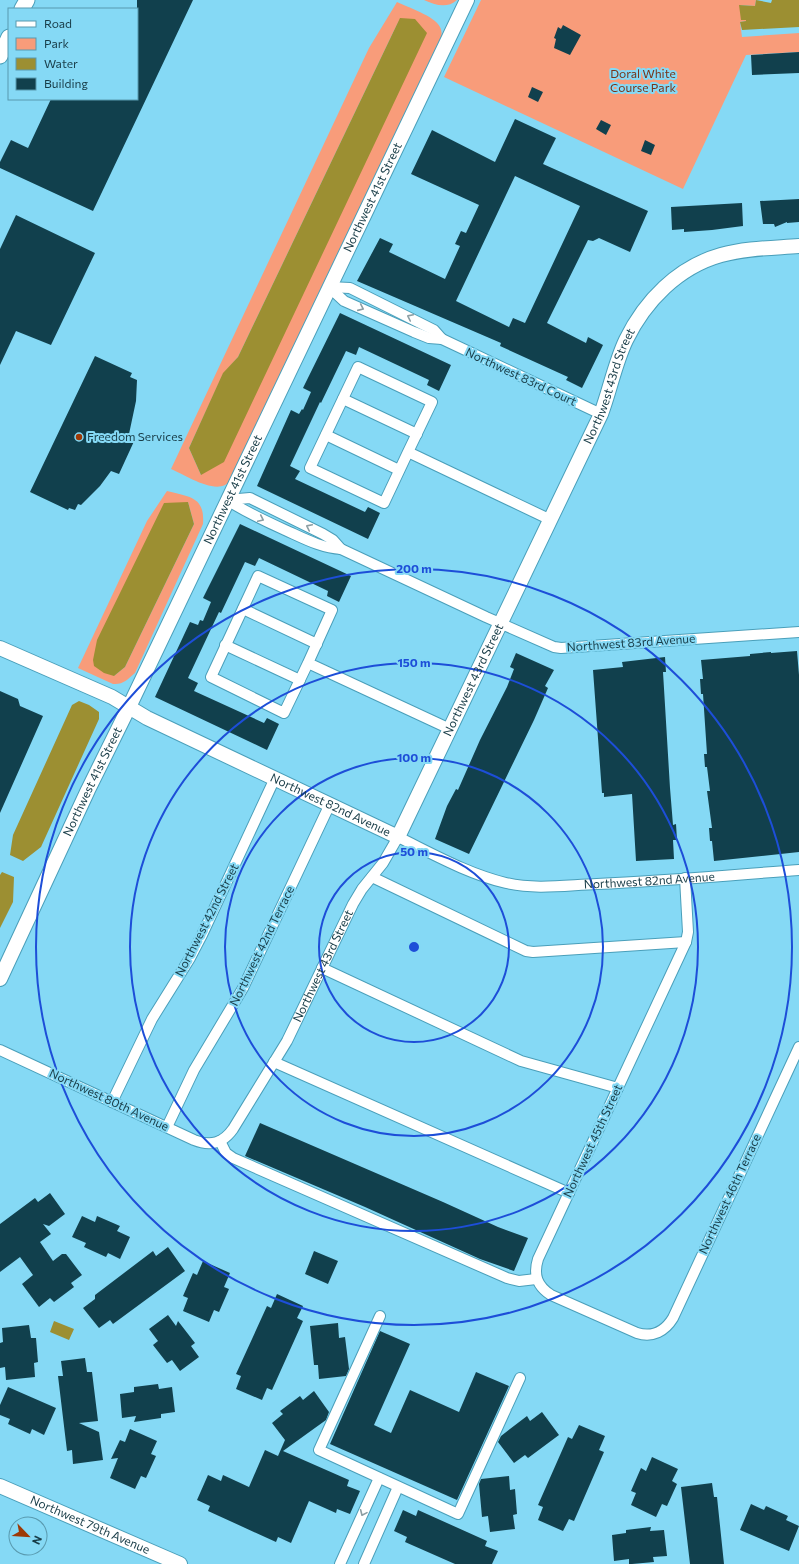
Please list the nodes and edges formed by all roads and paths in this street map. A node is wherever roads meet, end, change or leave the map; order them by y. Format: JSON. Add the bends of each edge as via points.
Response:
{"nodes":[{"id":1,"x":467,"y":0,"type":"edge"},
{"id":2,"x":8,"y":39,"type":"edge"},
{"id":3,"x":0,"y":56,"type":"edge"},
{"id":4,"x":799,"y":246,"type":"edge"},
{"id":5,"x":329,"y":287,"type":"junction"},
{"id":6,"x":343,"y":399,"type":"junction"},
{"id":7,"x":601,"y":414,"type":"junction"},
{"id":8,"x":417,"y":434,"type":"junction"},
{"id":9,"x":326,"y":435,"type":"junction"},
{"id":10,"x":408,"y":452,"type":"junction"},
{"id":11,"x":399,"y":470,"type":"junction"},
{"id":12,"x":228,"y":500,"type":"junction"},
{"id":13,"x":551,"y":520,"type":"junction"},
{"id":14,"x":243,"y":609,"type":"junction"},
{"id":15,"x":501,"y":624,"type":"junction"},
{"id":16,"x":799,"y":632,"type":"edge"},
{"id":17,"x":317,"y":644,"type":"junction"},
{"id":18,"x":225,"y":645,"type":"junction"},
{"id":19,"x":0,"y":648,"type":"edge"},
{"id":20,"x":308,"y":663,"type":"junction"},
{"id":21,"x":300,"y":680,"type":"junction"},
{"id":22,"x":129,"y":707,"type":"junction"},
{"id":23,"x":450,"y":729,"type":"junction"},
{"id":24,"x":275,"y":778,"type":"junction"},
{"id":25,"x":330,"y":804,"type":"junction"},
{"id":26,"x":398,"y":837,"type":"junction"},
{"id":27,"x":799,"y":870,"type":"edge"},
{"id":28,"x":372,"y":877,"type":"junction"},
{"id":29,"x":685,"y":878,"type":"junction"},
{"id":30,"x":686,"y":942,"type":"junction"},
{"id":31,"x":322,"y":968,"type":"junction"},
{"id":32,"x":0,"y":979,"type":"edge"},
{"id":33,"x":799,"y":1047,"type":"edge"},
{"id":34,"x":0,"y":1050,"type":"edge"},
{"id":35,"x":274,"y":1062,"type":"junction"},
{"id":36,"x":618,"y":1088,"type":"junction"},
{"id":37,"x":112,"y":1102,"type":"junction"},
{"id":38,"x":167,"y":1128,"type":"junction"},
{"id":39,"x":220,"y":1142,"type":"junction"},
{"id":40,"x":569,"y":1194,"type":"junction"},
{"id":41,"x":536,"y":1279,"type":"junction"},
{"id":42,"x":380,"y":1316,"type":"dead end"},
{"id":43,"x":520,"y":1378,"type":"dead end"},
{"id":44,"x":379,"y":1478,"type":"junction"},
{"id":45,"x":0,"y":1486,"type":"edge"},
{"id":46,"x":398,"y":1487,"type":"junction"},
{"id":47,"x":180,"y":1564,"type":"edge"},
{"id":48,"x":340,"y":1564,"type":"edge"},
{"id":49,"x":364,"y":1564,"type":"edge"}],
"edges":[{"from":1,"to":5,"type":"street","name":"Northwest 41st Street"},
{"from":2,"to":3,"type":"main road"},
{"from":4,"to":7,"type":"street","name":"Northwest 43rd Street","via":[[755,249],[721,255],[706,260],[678,276],[652,300],[636,322],[620,355]]},
{"from":5,"to":7,"type":"street","name":"Northwest 83rd Court","via":[[350,288],[420,322],[434,330],[442,339]]},
{"from":5,"to":12,"type":"street","name":"Northwest 41st Street"},
{"from":6,"to":8,"type":"street"},
{"from":6,"to":8,"type":"street","via":[[358,367],[432,402]]},
{"from":6,"to":9,"type":"street"},
{"from":7,"to":13,"type":"street","name":"Northwest 43rd Street"},
{"from":8,"to":10,"type":"street"},
{"from":9,"to":11,"type":"street"},
{"from":9,"to":11,"type":"street","via":[[310,468],[384,503]]},
{"from":10,"to":11,"type":"street"},
{"from":10,"to":13,"type":"street"},
{"from":12,"to":15,"type":"street","name":"Northwest 83rd Avenue","via":[[250,498],[323,534],[341,549]]},
{"from":12,"to":22,"type":"street","name":"Northwest 41st Street"},
{"from":13,"to":15,"type":"street","name":"Northwest 43rd Street"},
{"from":14,"to":17,"type":"street"},
{"from":14,"to":17,"type":"street","via":[[258,576],[332,610]]},
{"from":14,"to":18,"type":"street"},
{"from":15,"to":16,"type":"street","name":"Northwest 83rd Avenue","via":[[557,648]]},
{"from":15,"to":23,"type":"street","name":"Northwest 43rd Street"},
{"from":17,"to":20,"type":"street"},
{"from":18,"to":21,"type":"street"},
{"from":18,"to":21,"type":"street","via":[[210,677],[284,713]]},
{"from":19,"to":22,"type":"street","name":"Northwest 82nd Avenue","via":[[112,697]]},
{"from":20,"to":21,"type":"street"},
{"from":20,"to":23,"type":"street"},
{"from":22,"to":24,"type":"street","name":"Northwest 82nd Avenue","via":[[147,718]]},
{"from":22,"to":32,"type":"street","name":"Northwest 41st Street"},
{"from":23,"to":26,"type":"street","name":"Northwest 43rd Street"},
{"from":24,"to":25,"type":"street","name":"Northwest 82nd Avenue"},
{"from":24,"to":37,"type":"street","name":"Northwest 42nd Street","via":[[199,941],[150,1025]]},
{"from":25,"to":26,"type":"street","name":"Northwest 82nd Avenue"},
{"from":25,"to":38,"type":"street","name":"Northwest 42nd Terrace","via":[[243,988],[194,1070]]},
{"from":26,"to":28,"type":"street","name":"Northwest 43rd Street"},
{"from":26,"to":29,"type":"street","name":"Northwest 82nd Avenue","via":[[477,874],[518,885],[550,887]]},
{"from":27,"to":29,"type":"street","name":"Northwest 82nd Avenue"},
{"from":28,"to":30,"type":"street","via":[[526,951]]},
{"from":28,"to":31,"type":"street","name":"Northwest 43rd Street","via":[[353,904]]},
{"from":29,"to":30,"type":"street","name":"Northwest 45th Street","via":[[688,932]]},
{"from":30,"to":36,"type":"street","name":"Northwest 45th Street"},
{"from":31,"to":35,"type":"street","name":"Northwest 43rd Street"},
{"from":31,"to":36,"type":"street","via":[[521,1061]]},
{"from":33,"to":41,"type":"street","name":"Northwest 46th Terrace","via":[[673,1318],[665,1328],[653,1334],[637,1333],[551,1295],[543,1290]]},
{"from":34,"to":37,"type":"street","name":"Northwest 80th Avenue"},
{"from":35,"to":39,"type":"street","name":"Northwest 43rd Street","via":[[233,1129]]},
{"from":35,"to":40,"type":"street"},
{"from":36,"to":40,"type":"street","name":"Northwest 45th Street"},
{"from":37,"to":38,"type":"street","name":"Northwest 80th Avenue"},
{"from":38,"to":39,"type":"street","name":"Northwest 80th Avenue","via":[[204,1143]]},
{"from":39,"to":41,"type":"street","via":[[226,1153],[233,1158],[507,1278],[519,1281]]},
{"from":40,"to":41,"type":"street","name":"Northwest 45th Street","via":[[538,1260]]},
{"from":42,"to":44,"type":"street","via":[[319,1450]]},
{"from":43,"to":46,"type":"street","via":[[458,1514]]},
{"from":44,"to":46,"type":"street"},
{"from":44,"to":48,"type":"street","one_way":true},
{"from":45,"to":47,"type":"street","name":"Northwest 79th Avenue"},
{"from":46,"to":49,"type":"street"}]}
